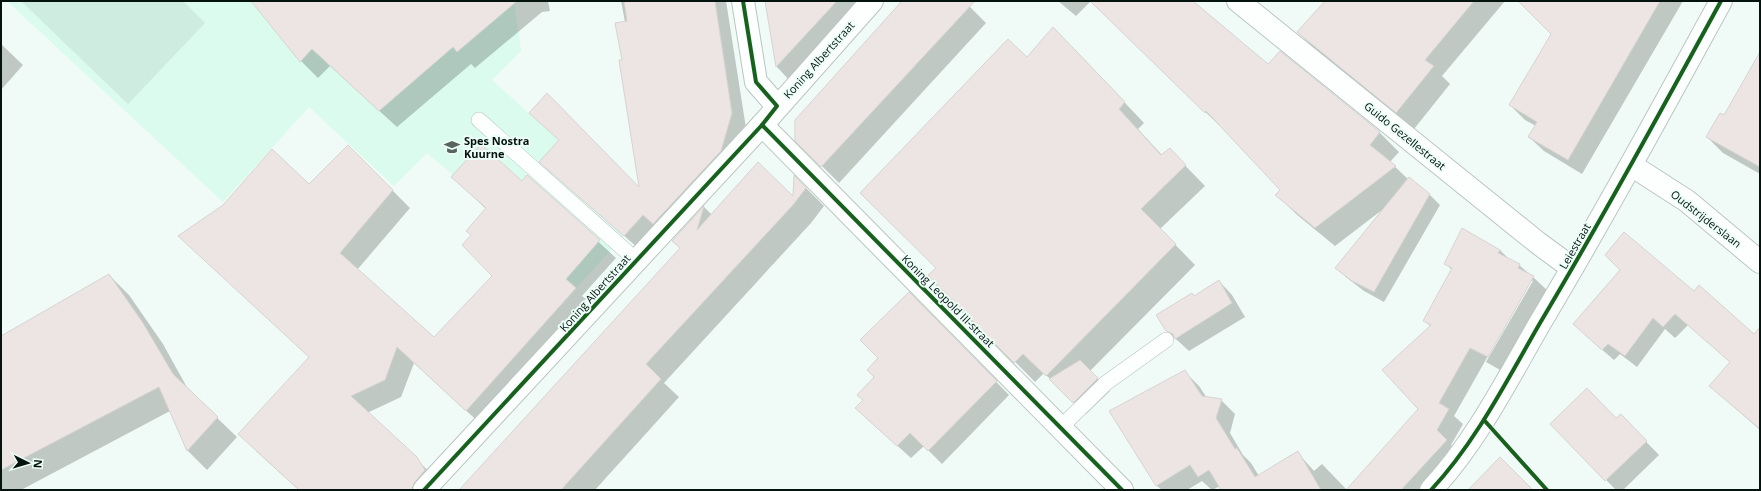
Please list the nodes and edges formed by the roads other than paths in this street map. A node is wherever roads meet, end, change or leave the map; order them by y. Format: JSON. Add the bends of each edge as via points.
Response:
{"nodes":[{"id":1,"x":743,"y":1,"type":"edge"},
{"id":2,"x":872,"y":1,"type":"edge"},
{"id":3,"x":1238,"y":1,"type":"edge"},
{"id":4,"x":1721,"y":1,"type":"edge"},
{"id":5,"x":777,"y":106,"type":"junction"},
{"id":6,"x":479,"y":120,"type":"dead end"},
{"id":7,"x":762,"y":125,"type":"junction"},
{"id":8,"x":1631,"y":165,"type":"junction"},
{"id":9,"x":636,"y":260,"type":"junction"},
{"id":10,"x":1760,"y":262,"type":"edge"},
{"id":11,"x":1572,"y":268,"type":"junction"},
{"id":12,"x":1166,"y":340,"type":"dead end"},
{"id":13,"x":1060,"y":428,"type":"junction"},
{"id":14,"x":424,"y":490,"type":"edge"},
{"id":15,"x":1122,"y":490,"type":"edge"},
{"id":16,"x":1431,"y":490,"type":"edge"}],
"edges":[{"from":1,"to":5,"type":"street","via":[[756,82]]},
{"from":2,"to":5,"type":"street","name":"Koning Albertstraat"},
{"from":3,"to":11,"type":"street","name":"Guido Gezellestraat"},
{"from":4,"to":8,"type":"street","name":"Leiestraat"},
{"from":5,"to":7,"type":"street","name":"Koning Albertstraat"},
{"from":6,"to":9,"type":"lane"},
{"from":7,"to":9,"type":"street","name":"Koning Albertstraat"},
{"from":7,"to":13,"type":"street","name":"Koning Leopold III-straat"},
{"from":8,"to":10,"type":"street","name":"Oudstrijderslaan","via":[[1687,201]]},
{"from":8,"to":11,"type":"street","name":"Leiestraat"},
{"from":9,"to":14,"type":"street","name":"Koning Albertstraat"},
{"from":11,"to":16,"type":"street","name":"Leiestraat","via":[[1484,420],[1446,474]]},
{"from":12,"to":13,"type":"lane","via":[[1106,383]]},
{"from":13,"to":15,"type":"street","name":"Koning Leopold III-straat"}]}
